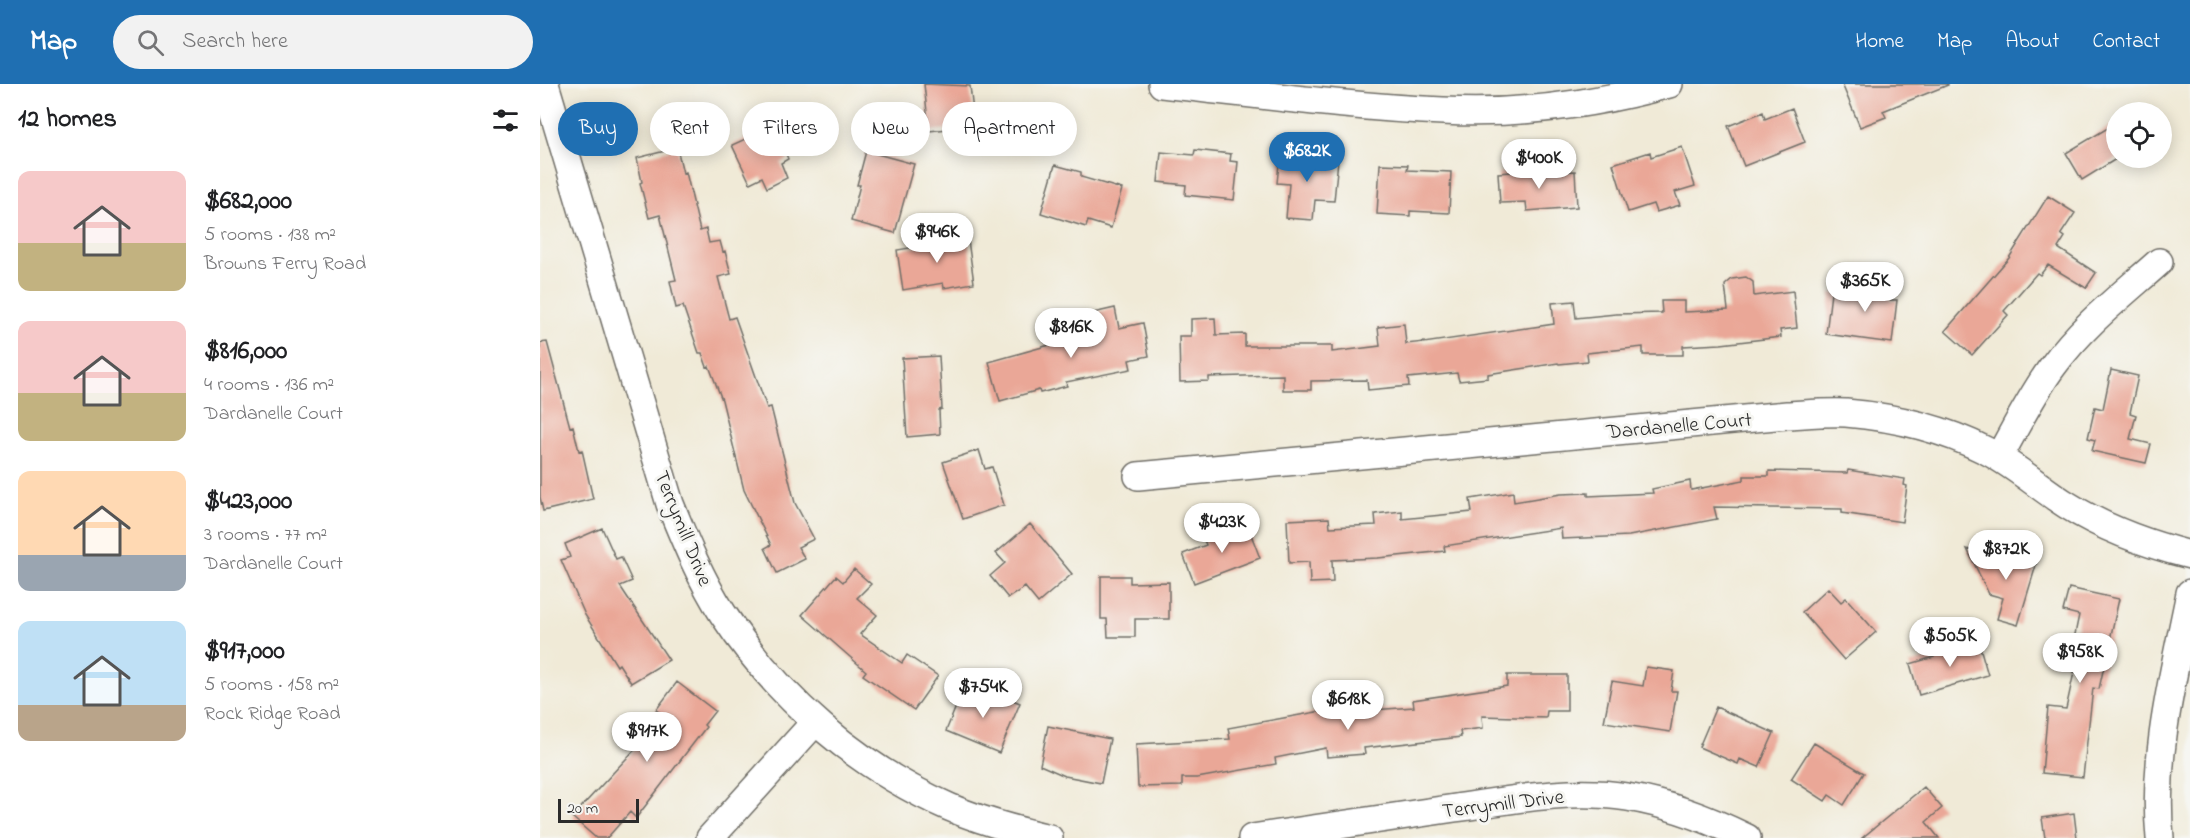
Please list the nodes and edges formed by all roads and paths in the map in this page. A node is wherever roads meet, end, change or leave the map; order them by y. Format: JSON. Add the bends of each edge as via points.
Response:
{"nodes":[{"id":1,"x":545,"y":84,"type":"edge"},
{"id":2,"x":1162,"y":84,"type":"edge"},
{"id":3,"x":1668,"y":84,"type":"edge"},
{"id":4,"x":2159,"y":262,"type":"dead end"},
{"id":5,"x":1999,"y":457,"type":"junction"},
{"id":6,"x":1138,"y":476,"type":"dead end"},
{"id":7,"x":2190,"y":555,"type":"edge"},
{"id":8,"x":2190,"y":593,"type":"edge"},
{"id":9,"x":815,"y":722,"type":"junction"},
{"id":10,"x":711,"y":838,"type":"edge"},
{"id":11,"x":1049,"y":838,"type":"edge"},
{"id":12,"x":1252,"y":838,"type":"edge"},
{"id":13,"x":1747,"y":838,"type":"edge"},
{"id":14,"x":2160,"y":838,"type":"edge"}],
"edges":[{"from":1,"to":9,"type":"street","name":"Terrymill Drive","via":[[670,504],[693,560],[722,613],[759,664]]},
{"from":2,"to":3,"type":"street","via":[[1445,112],[1573,105]]},
{"from":4,"to":5,"type":"street","via":[[2086,328],[2054,364]]},
{"from":5,"to":6,"type":"street","name":"Dardanelle Court","via":[[1945,433],[1908,423],[1846,413],[1786,414]]},
{"from":5,"to":7,"type":"street","name":"Dardanelle Court","via":[[2098,523],[2151,545]]},
{"from":8,"to":14,"type":"street","via":[[2164,725],[2159,781]]},
{"from":9,"to":10,"type":"street"},
{"from":9,"to":11,"type":"street","name":"Terrymill Drive","via":[[870,764],[921,794],[1006,828]]},
{"from":12,"to":13,"type":"street","name":"Terrymill Drive","via":[[1532,797],[1579,794],[1626,797],[1677,808]]}]}
